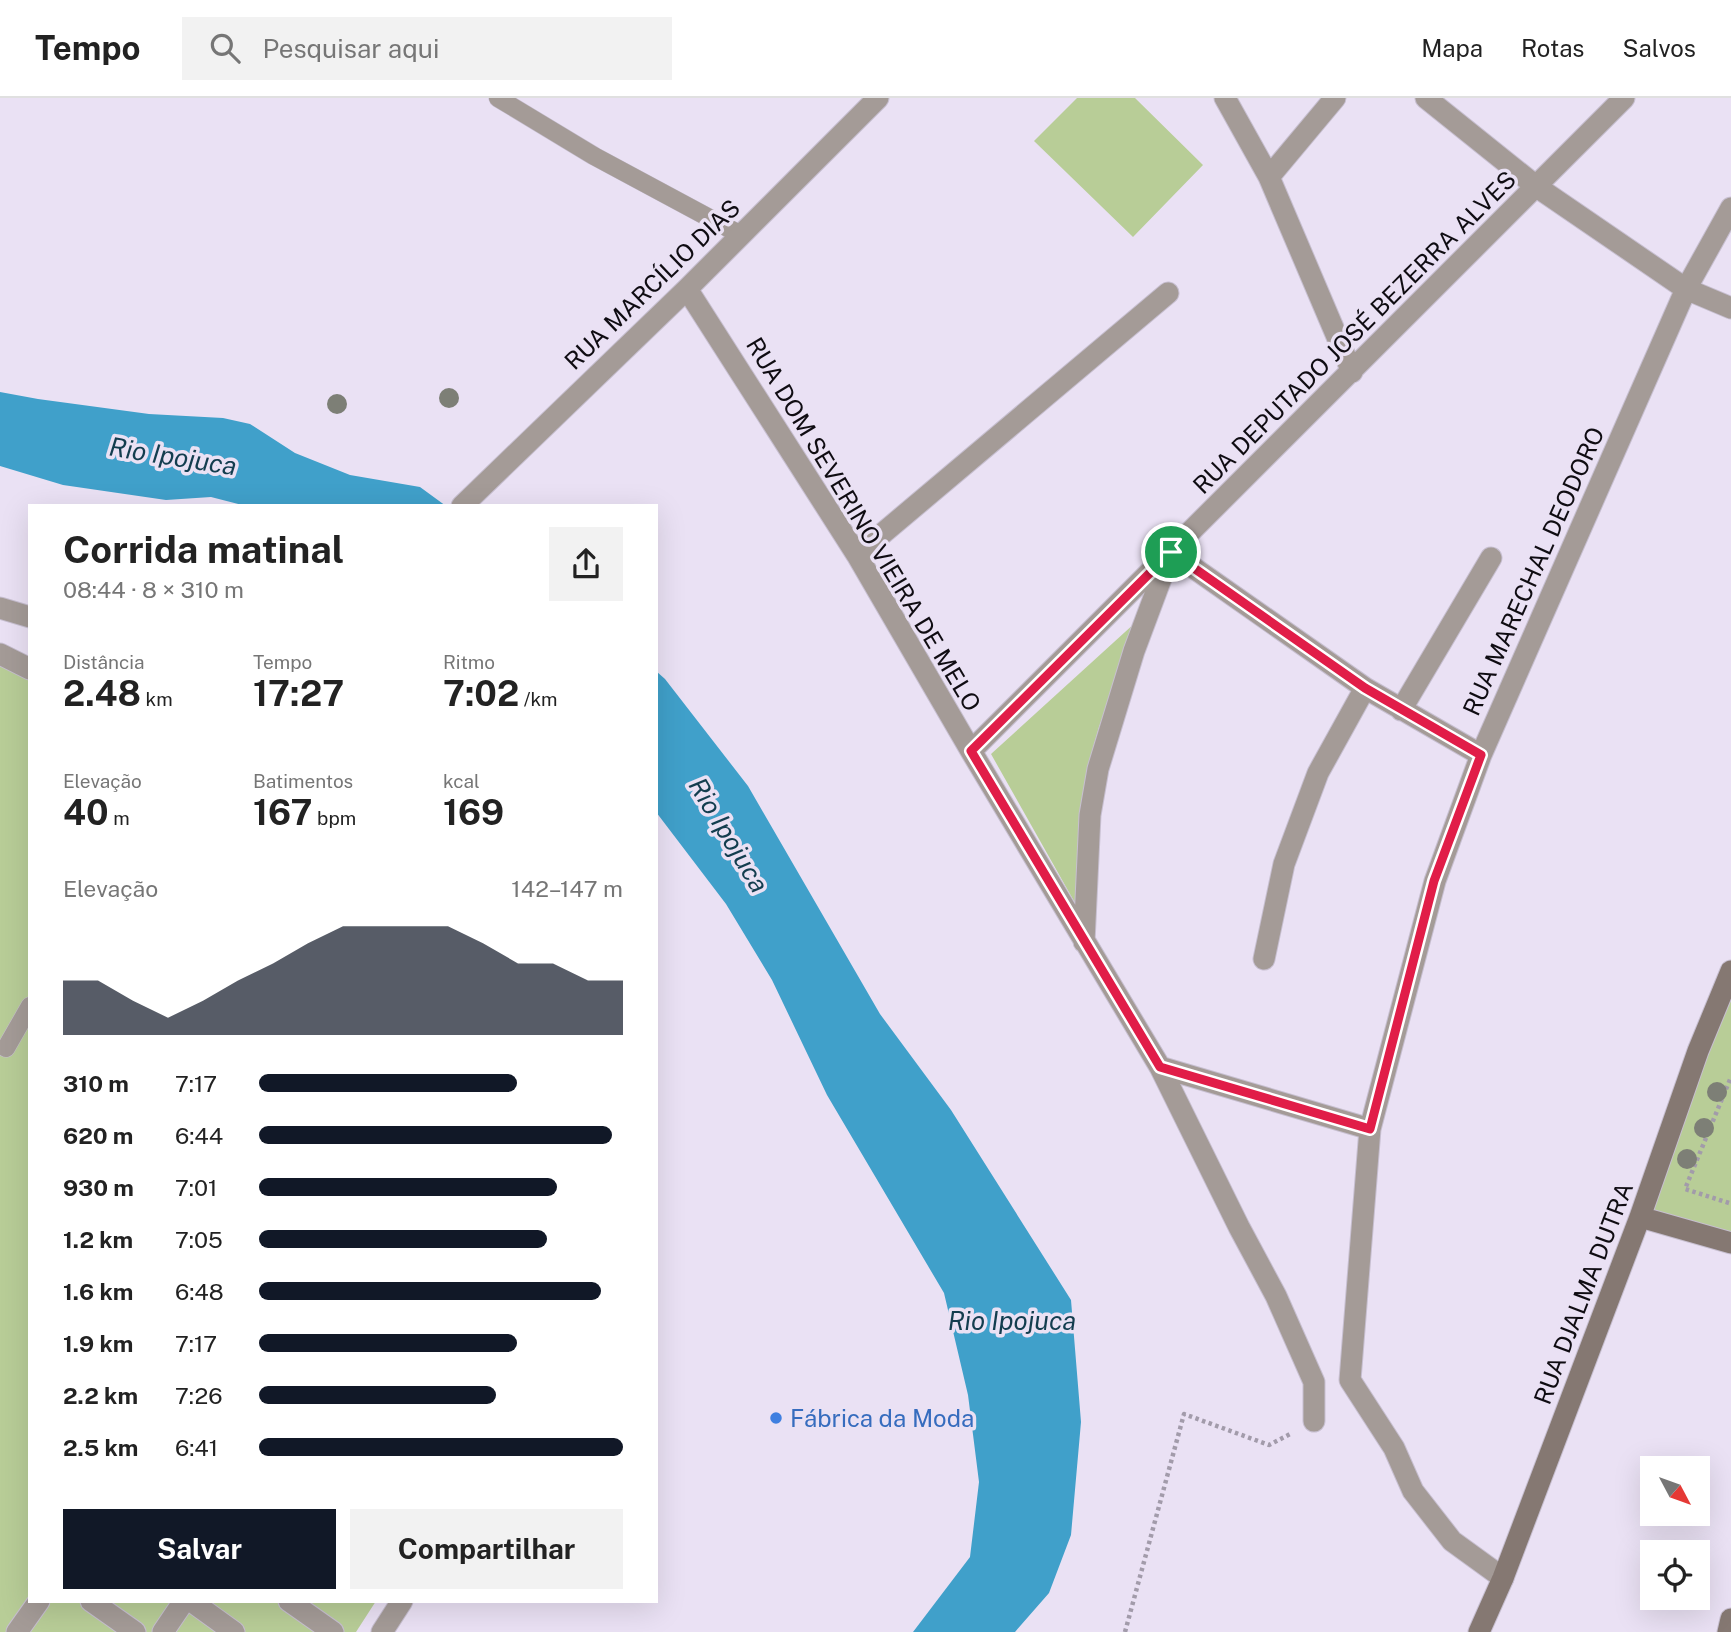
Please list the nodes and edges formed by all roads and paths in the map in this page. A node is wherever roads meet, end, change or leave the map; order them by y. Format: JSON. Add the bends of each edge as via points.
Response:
{"nodes":[{"id":1,"x":498,"y":98,"type":"edge"},
{"id":2,"x":877,"y":98,"type":"edge"},
{"id":3,"x":1225,"y":98,"type":"edge"},
{"id":4,"x":1335,"y":98,"type":"edge"},
{"id":5,"x":1426,"y":98,"type":"edge"},
{"id":6,"x":1624,"y":98,"type":"edge"},
{"id":7,"x":1269,"y":177,"type":"junction"},
{"id":8,"x":1537,"y":187,"type":"junction"},
{"id":9,"x":1731,"y":208,"type":"edge"},
{"id":10,"x":741,"y":236,"type":"junction"},
{"id":11,"x":687,"y":289,"type":"junction"},
{"id":12,"x":1686,"y":289,"type":"junction"},
{"id":13,"x":1168,"y":293,"type":"dead end"},
{"id":14,"x":1731,"y":307,"type":"edge"},
{"id":15,"x":1352,"y":372,"type":"junction"},
{"id":16,"x":464,"y":504,"type":"edge"},
{"id":17,"x":1171,"y":552,"type":"junction"},
{"id":18,"x":857,"y":555,"type":"junction"},
{"id":19,"x":1491,"y":558,"type":"dead end"},
{"id":20,"x":0,"y":608,"type":"edge"},
{"id":21,"x":28,"y":616,"type":"edge"},
{"id":22,"x":0,"y":654,"type":"edge"},
{"id":23,"x":28,"y":668,"type":"edge"},
{"id":24,"x":1365,"y":688,"type":"junction"},
{"id":25,"x":1401,"y":710,"type":"junction"},
{"id":26,"x":971,"y":751,"type":"junction"},
{"id":27,"x":1481,"y":755,"type":"junction"},
{"id":28,"x":1084,"y":942,"type":"junction"},
{"id":29,"x":1264,"y":959,"type":"dead end"},
{"id":30,"x":1731,"y":971,"type":"edge"},
{"id":31,"x":28,"y":1010,"type":"edge"},
{"id":32,"x":6,"y":1048,"type":"dead end"},
{"id":33,"x":1160,"y":1067,"type":"junction"},
{"id":34,"x":1731,"y":1077,"type":"edge"},
{"id":35,"x":1370,"y":1129,"type":"junction"},
{"id":36,"x":1729,"y":1203,"type":"dead end"},
{"id":37,"x":1640,"y":1217,"type":"junction"},
{"id":38,"x":1731,"y":1244,"type":"edge"},
{"id":39,"x":1314,"y":1421,"type":"joint"},
{"id":40,"x":1503,"y":1578,"type":"junction"},
{"id":41,"x":38,"y":1603,"type":"edge"},
{"id":42,"x":94,"y":1603,"type":"edge"},
{"id":43,"x":183,"y":1603,"type":"edge"},
{"id":44,"x":194,"y":1603,"type":"edge"},
{"id":45,"x":292,"y":1603,"type":"edge"},
{"id":46,"x":401,"y":1603,"type":"edge"},
{"id":47,"x":1731,"y":1619,"type":"edge"},
{"id":48,"x":25,"y":1629,"type":"edge"},
{"id":49,"x":135,"y":1632,"type":"edge"},
{"id":50,"x":163,"y":1632,"type":"edge"},
{"id":51,"x":234,"y":1632,"type":"edge"},
{"id":52,"x":333,"y":1632,"type":"edge"},
{"id":53,"x":382,"y":1632,"type":"edge"},
{"id":54,"x":1125,"y":1632,"type":"edge"},
{"id":55,"x":1479,"y":1632,"type":"edge"},
{"id":56,"x":1728,"y":1632,"type":"edge"}],
"edges":[{"from":1,"to":10,"type":"lane"},
{"from":2,"to":10,"type":"street","name":"RUA MARCÍLIO DIAS"},
{"from":3,"to":7,"type":"street"},
{"from":4,"to":7,"type":"street"},
{"from":5,"to":8,"type":"street"},
{"from":6,"to":8,"type":"street","name":"RUA DEPUTADO JOSÉ BEZERRA ALVES"},
{"from":7,"to":15,"type":"street"},
{"from":8,"to":12,"type":"street"},
{"from":8,"to":15,"type":"street","name":"RUA DEPUTADO JOSÉ BEZERRA ALVES"},
{"from":9,"to":12,"type":"street","name":"RUA MARECHAL DEODORO"},
{"from":10,"to":11,"type":"street","name":"RUA MARCÍLIO DIAS"},
{"from":11,"to":16,"type":"street","name":"RUA MARCÍLIO DIAS"},
{"from":11,"to":18,"type":"street","name":"RUA DOM SEVERINO VIEIRA DE MELO"},
{"from":12,"to":14,"type":"street"},
{"from":12,"to":27,"type":"street","name":"RUA MARECHAL DEODORO"},
{"from":13,"to":18,"type":"street"},
{"from":15,"to":17,"type":"street","name":"RUA DEPUTADO JOSÉ BEZERRA ALVES"},
{"from":17,"to":24,"type":"street"},
{"from":17,"to":26,"type":"street","name":"RUA DEPUTADO JOSÉ BEZERRA ALVES"},
{"from":17,"to":28,"type":"street","via":[[1134,651],[1098,769],[1090,815]]},
{"from":18,"to":26,"type":"street","name":"RUA DOM SEVERINO VIEIRA DE MELO"},
{"from":19,"to":25,"type":"street"},
{"from":20,"to":21,"type":"street"},
{"from":22,"to":23,"type":"street"},
{"from":24,"to":25,"type":"street"},
{"from":24,"to":29,"type":"street","via":[[1318,773],[1284,864]]},
{"from":25,"to":27,"type":"street"},
{"from":26,"to":28,"type":"street","name":"RUA DOM SEVERINO VIEIRA DE MELO"},
{"from":27,"to":35,"type":"street","name":"RUA MARECHAL DEODORO","via":[[1434,881]]},
{"from":28,"to":33,"type":"street","name":"RUA DOM SEVERINO VIEIRA DE MELO"},
{"from":30,"to":37,"type":"main road","name":"RUA DJALMA DUTRA"},
{"from":31,"to":32,"type":"lane"},
{"from":33,"to":35,"type":"street"},
{"from":33,"to":39,"type":"street","name":"RUA DOM SEVERINO VIEIRA DE MELO","via":[[1276,1296],[1314,1382]]},
{"from":34,"to":36,"type":"path","via":[[1685,1189]]},
{"from":35,"to":40,"type":"street","name":"RUA MARECHAL DEODORO","via":[[1350,1380],[1394,1448],[1413,1491],[1452,1541]]},
{"from":37,"to":38,"type":"main road"},
{"from":37,"to":40,"type":"main road","name":"RUA DJALMA DUTRA"},
{"from":39,"to":54,"type":"path","via":[[1269,1445],[1184,1414]]},
{"from":40,"to":55,"type":"main road","name":"RUA DJALMA DUTRA"},
{"from":41,"to":48,"type":"street"},
{"from":42,"to":49,"type":"street"},
{"from":43,"to":50,"type":"street"},
{"from":44,"to":51,"type":"street"},
{"from":45,"to":52,"type":"street"},
{"from":46,"to":53,"type":"street"},
{"from":47,"to":56,"type":"main road"}]}
